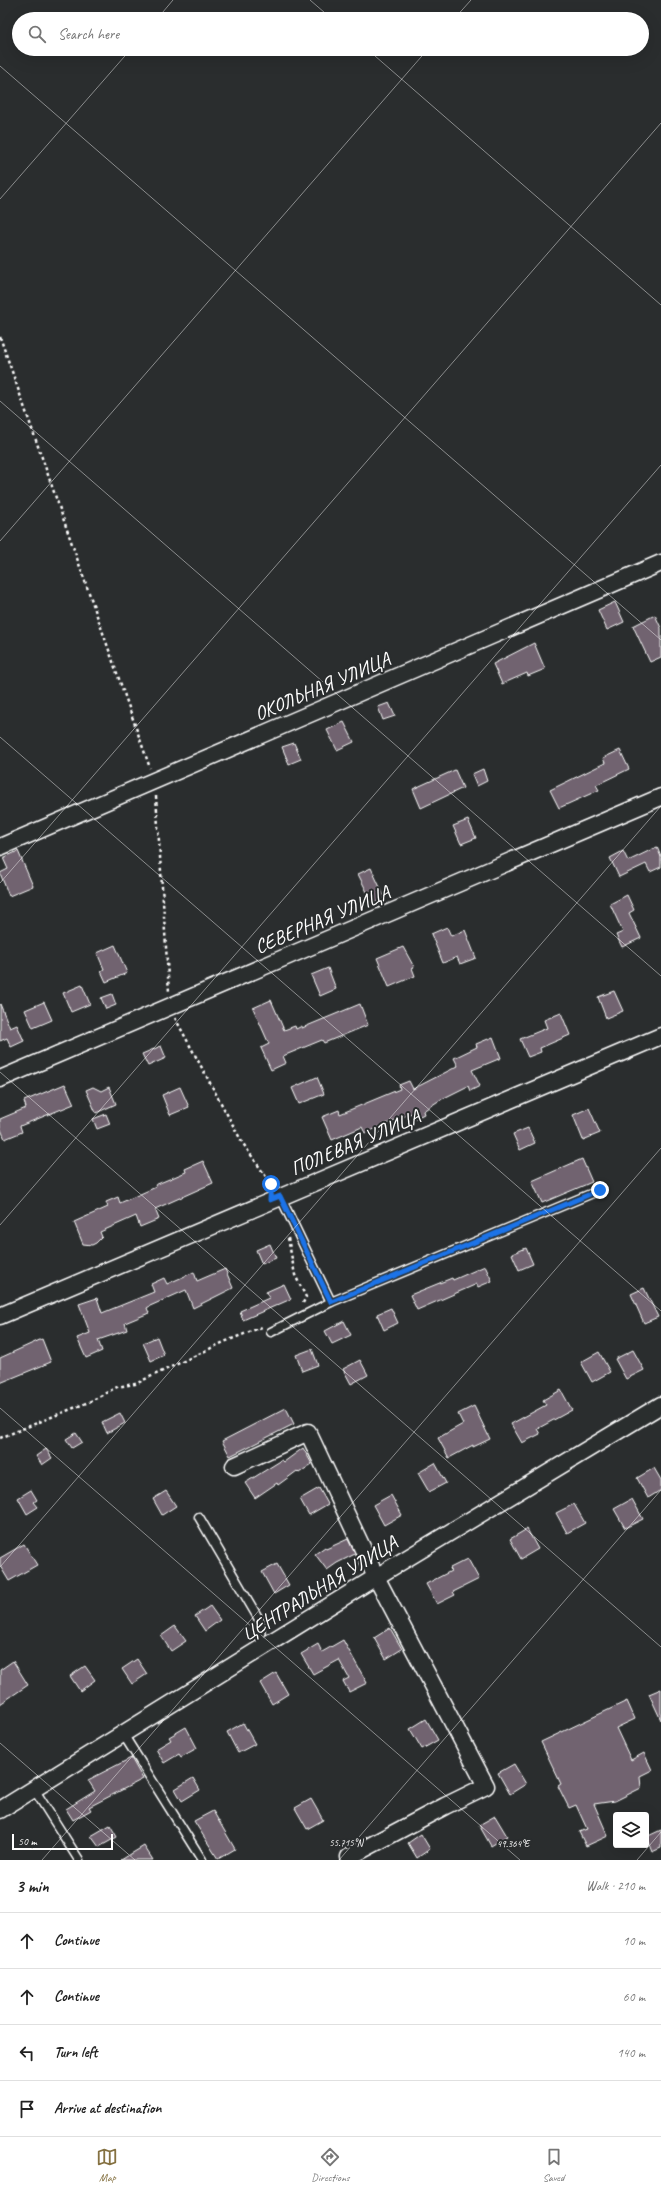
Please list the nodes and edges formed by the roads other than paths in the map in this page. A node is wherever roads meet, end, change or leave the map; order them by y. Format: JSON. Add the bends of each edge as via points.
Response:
{"nodes":[{"id":1,"x":661,"y":563,"type":"edge"},
{"id":2,"x":661,"y":797,"type":"edge"},
{"id":3,"x":0,"y":847,"type":"edge"},
{"id":4,"x":661,"y":1036,"type":"edge"},
{"id":5,"x":0,"y":1079,"type":"edge"},
{"id":6,"x":600,"y":1190,"type":"dead end"},
{"id":7,"x":275,"y":1198,"type":"junction"},
{"id":8,"x":331,"y":1302,"type":"junction"},
{"id":9,"x":0,"y":1316,"type":"edge"},
{"id":10,"x":270,"y":1328,"type":"road end"},
{"id":11,"x":661,"y":1405,"type":"edge"},
{"id":12,"x":234,"y":1466,"type":"dead end"},
{"id":13,"x":199,"y":1517,"type":"dead end"},
{"id":14,"x":376,"y":1577,"type":"junction"},
{"id":15,"x":261,"y":1648,"type":"junction"},
{"id":16,"x":123,"y":1734,"type":"junction"},
{"id":17,"x":34,"y":1789,"type":"junction"},
{"id":18,"x":0,"y":1810,"type":"edge"},
{"id":19,"x":79,"y":1860,"type":"edge"},
{"id":20,"x":202,"y":1860,"type":"edge"},
{"id":21,"x":351,"y":1860,"type":"edge"}],
"edges":[{"from":1,"to":3,"type":"street","name":"ОКОЛЬНАЯ УЛИЦА"},
{"from":2,"to":5,"type":"street","name":"СЕВЕРНАЯ УЛИЦА"},
{"from":4,"to":7,"type":"street","name":"ПОЛЕВАЯ УЛИЦА"},
{"from":6,"to":8,"type":"lane"},
{"from":7,"to":8,"type":"lane"},
{"from":7,"to":9,"type":"street","name":"ПОЛЕВАЯ УЛИЦА"},
{"from":8,"to":10,"type":"lane"},
{"from":11,"to":14,"type":"street","name":"ЦЕНТРАЛЬНАЯ УЛИЦА"},
{"from":12,"to":14,"type":"street","via":[[308,1432]]},
{"from":13,"to":15,"type":"lane","via":[[260,1621]]},
{"from":14,"to":15,"type":"street","name":"ЦЕНТРАЛЬНАЯ УЛИЦА"},
{"from":14,"to":21,"type":"street","via":[[486,1786],[349,1857]]},
{"from":15,"to":16,"type":"street","name":"ЦЕНТРАЛЬНАЯ УЛИЦА"},
{"from":16,"to":17,"type":"street","name":"ЦЕНТРАЛЬНАЯ УЛИЦА"},
{"from":16,"to":20,"type":"lane"},
{"from":17,"to":18,"type":"street","name":"ЦЕНТРАЛЬНАЯ УЛИЦА"},
{"from":17,"to":19,"type":"lane"}]}
